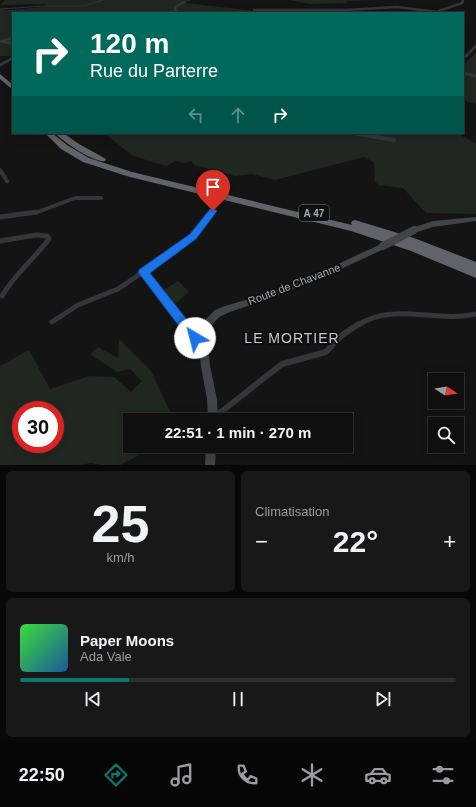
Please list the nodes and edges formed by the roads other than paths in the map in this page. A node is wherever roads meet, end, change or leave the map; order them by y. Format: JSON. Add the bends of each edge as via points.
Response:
{"nodes":[{"id":1,"x":464,"y":0,"type":"edge"},
{"id":2,"x":184,"y":2,"type":"dead end"},
{"id":3,"x":254,"y":10,"type":"dead end"},
{"id":4,"x":177,"y":12,"type":"edge"},
{"id":5,"x":438,"y":12,"type":"edge"},
{"id":6,"x":12,"y":38,"type":"edge"},
{"id":7,"x":12,"y":44,"type":"edge"},
{"id":8,"x":476,"y":46,"type":"edge"},
{"id":9,"x":464,"y":57,"type":"edge"},
{"id":10,"x":12,"y":59,"type":"edge"},
{"id":11,"x":0,"y":65,"type":"edge"},
{"id":12,"x":0,"y":71,"type":"edge"},
{"id":13,"x":464,"y":72,"type":"edge"},
{"id":14,"x":0,"y":76,"type":"edge"},
{"id":15,"x":476,"y":76,"type":"edge"},
{"id":16,"x":12,"y":78,"type":"edge"},
{"id":17,"x":12,"y":87,"type":"edge"},
{"id":18,"x":49,"y":134,"type":"edge"},
{"id":19,"x":59,"y":134,"type":"edge"},
{"id":20,"x":357,"y":134,"type":"edge"},
{"id":21,"x":394,"y":140,"type":"dead end"},
{"id":22,"x":0,"y":170,"type":"edge"},
{"id":23,"x":7,"y":181,"type":"dead end"},
{"id":24,"x":101,"y":198,"type":"dead end"},
{"id":25,"x":213,"y":211,"type":"dead end"},
{"id":26,"x":0,"y":217,"type":"edge"},
{"id":27,"x":476,"y":219,"type":"edge"},
{"id":28,"x":0,"y":241,"type":"edge"},
{"id":29,"x":476,"y":266,"type":"edge"},
{"id":30,"x":143,"y":272,"type":"junction"},
{"id":31,"x":476,"y":274,"type":"edge"},
{"id":32,"x":2,"y":296,"type":"dead end"},
{"id":33,"x":476,"y":314,"type":"edge"},
{"id":34,"x":52,"y":322,"type":"dead end"},
{"id":35,"x":203,"y":343,"type":"junction"},
{"id":36,"x":212,"y":413,"type":"edge"},
{"id":37,"x":220,"y":413,"type":"edge"},
{"id":38,"x":211,"y":453,"type":"edge"},
{"id":39,"x":210,"y":465,"type":"edge"}],
"edges":[{"from":1,"to":5,"type":"street"},
{"from":2,"to":4,"type":"street","via":[[175,7]]},
{"from":3,"to":5,"type":"street","via":[[398,8]]},
{"from":6,"to":7,"type":"street","via":[[1,41]]},
{"from":8,"to":9,"type":"street"},
{"from":10,"to":11,"type":"street"},
{"from":12,"to":16,"type":"highway"},
{"from":13,"to":15,"type":"street"},
{"from":14,"to":17,"type":"highway"},
{"from":18,"to":31,"type":"highway","number":"A 47","via":[[64,147],[86,160],[130,174],[351,228]]},
{"from":19,"to":29,"type":"highway","number":"A 47","via":[[92,155],[120,166],[376,229],[428,246]]},
{"from":20,"to":21,"type":"street"},
{"from":22,"to":23,"type":"street"},
{"from":24,"to":26,"type":"street","via":[[75,198],[33,214]]},
{"from":25,"to":30,"type":"street","via":[[193,236]]},
{"from":27,"to":35,"type":"main road","name":"Route de Chavanne","bridge":true,"via":[[433,224],[414,230],[335,269],[218,313],[208,322]]},
{"from":28,"to":32,"type":"street","via":[[36,235],[48,236],[49,239],[9,284]]},
{"from":30,"to":34,"type":"street","via":[[118,289],[78,305]]},
{"from":30,"to":35,"type":"street","via":[[195,338]]},
{"from":33,"to":37,"type":"street","via":[[441,316],[399,313],[368,318],[342,335],[326,352],[282,364]]},
{"from":35,"to":36,"type":"main road","name":"Route de Chavanne"},
{"from":38,"to":39,"type":"main road"}]}
